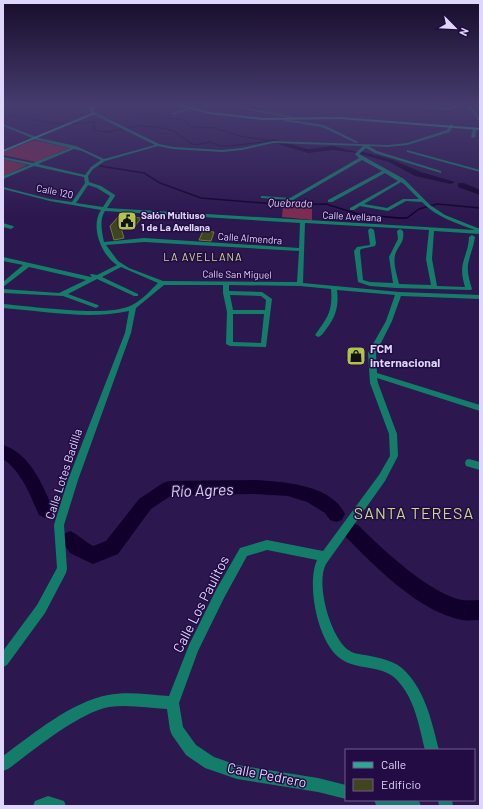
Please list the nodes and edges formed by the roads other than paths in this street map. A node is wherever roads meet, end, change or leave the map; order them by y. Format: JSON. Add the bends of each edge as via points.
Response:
{"nodes":[{"id":1,"x":23,"y":143,"type":"edge"},
{"id":2,"x":56,"y":143,"type":"edge"},
{"id":3,"x":154,"y":143,"type":"edge"},
{"id":4,"x":270,"y":143,"type":"edge"},
{"id":5,"x":297,"y":143,"type":"edge"},
{"id":6,"x":358,"y":143,"type":"edge"},
{"id":7,"x":411,"y":143,"type":"edge"},
{"id":8,"x":158,"y":145,"type":"junction"},
{"id":9,"x":366,"y":146,"type":"junction"},
{"id":10,"x":75,"y":147,"type":"junction"},
{"id":11,"x":3,"y":151,"type":"edge"},
{"id":12,"x":408,"y":151,"type":"dead end"},
{"id":13,"x":417,"y":154,"type":"junction"},
{"id":14,"x":3,"y":158,"type":"edge"},
{"id":15,"x":362,"y":158,"type":"junction"},
{"id":16,"x":104,"y":160,"type":"junction"},
{"id":17,"x":402,"y":160,"type":"junction"},
{"id":18,"x":34,"y":164,"type":"junction"},
{"id":19,"x":453,"y":164,"type":"junction"},
{"id":20,"x":447,"y":166,"type":"dead end"},
{"id":21,"x":439,"y":170,"type":"dead end"},
{"id":22,"x":385,"y":171,"type":"junction"},
{"id":23,"x":480,"y":171,"type":"edge"},
{"id":24,"x":86,"y":176,"type":"junction"},
{"id":25,"x":3,"y":178,"type":"edge"},
{"id":26,"x":402,"y":180,"type":"junction"},
{"id":27,"x":87,"y":183,"type":"junction"},
{"id":28,"x":3,"y":188,"type":"edge"},
{"id":29,"x":263,"y":197,"type":"dead end"},
{"id":30,"x":330,"y":201,"type":"dead end"},
{"id":31,"x":424,"y":201,"type":"junction"},
{"id":32,"x":73,"y":204,"type":"junction"},
{"id":33,"x":360,"y":205,"type":"junction"},
{"id":34,"x":104,"y":209,"type":"junction"},
{"id":35,"x":352,"y":209,"type":"dead end"},
{"id":36,"x":304,"y":222,"type":"junction"},
{"id":37,"x":3,"y":225,"type":"edge"},
{"id":38,"x":11,"y":227,"type":"dead end"},
{"id":39,"x":371,"y":230,"type":"dead end"},
{"id":40,"x":432,"y":230,"type":"junction"},
{"id":41,"x":442,"y":230,"type":"junction"},
{"id":42,"x":400,"y":231,"type":"dead end"},
{"id":43,"x":480,"y":231,"type":"edge"},
{"id":44,"x":472,"y":237,"type":"dead end"},
{"id":45,"x":102,"y":244,"type":"junction"},
{"id":46,"x":431,"y":244,"type":"junction"},
{"id":47,"x":301,"y":250,"type":"junction"},
{"id":48,"x":3,"y":259,"type":"edge"},
{"id":49,"x":118,"y":264,"type":"junction"},
{"id":50,"x":27,"y":265,"type":"junction"},
{"id":51,"x":89,"y":277,"type":"junction"},
{"id":52,"x":162,"y":283,"type":"junction"},
{"id":53,"x":300,"y":284,"type":"junction"},
{"id":54,"x":3,"y":285,"type":"edge"},
{"id":55,"x":226,"y":285,"type":"junction"},
{"id":56,"x":234,"y":285,"type":"junction"},
{"id":57,"x":334,"y":287,"type":"junction"},
{"id":58,"x":434,"y":288,"type":"junction"},
{"id":59,"x":398,"y":290,"type":"junction"},
{"id":60,"x":3,"y":291,"type":"edge"},
{"id":61,"x":65,"y":293,"type":"junction"},
{"id":62,"x":226,"y":293,"type":"junction"},
{"id":63,"x":234,"y":294,"type":"junction"},
{"id":64,"x":136,"y":295,"type":"dead end"},
{"id":65,"x":480,"y":297,"type":"edge"},
{"id":66,"x":3,"y":306,"type":"edge"},
{"id":67,"x":96,"y":306,"type":"dead end"},
{"id":68,"x":133,"y":308,"type":"junction"},
{"id":69,"x":230,"y":312,"type":"junction"},
{"id":70,"x":268,"y":312,"type":"junction"},
{"id":71,"x":318,"y":335,"type":"dead end"},
{"id":72,"x":373,"y":374,"type":"junction"},
{"id":73,"x":480,"y":408,"type":"edge"},
{"id":74,"x":469,"y":463,"type":"dead end"},
{"id":75,"x":480,"y":466,"type":"edge"},
{"id":76,"x":325,"y":557,"type":"junction"},
{"id":77,"x":3,"y":661,"type":"edge"},
{"id":78,"x":173,"y":703,"type":"junction"},
{"id":79,"x":432,"y":749,"type":"edge"},
{"id":80,"x":3,"y":764,"type":"edge"},
{"id":81,"x":345,"y":792,"type":"edge"},
{"id":82,"x":386,"y":801,"type":"edge"},
{"id":83,"x":40,"y":806,"type":"edge"},
{"id":84,"x":59,"y":806,"type":"edge"},
{"id":85,"x":414,"y":806,"type":"edge"}],
"edges":[{"from":1,"to":11,"type":"main road"},
{"from":2,"to":10,"type":"street"},
{"from":3,"to":8,"type":"street"},
{"from":4,"to":8,"type":"street","via":[[222,151]]},
{"from":5,"to":9,"type":"street"},
{"from":6,"to":9,"type":"street"},
{"from":7,"to":9,"type":"street"},
{"from":8,"to":16,"type":"street"},
{"from":9,"to":15,"type":"street","via":[[357,154]]},
{"from":9,"to":17,"type":"street"},
{"from":10,"to":16,"type":"street"},
{"from":10,"to":18,"type":"street"},
{"from":12,"to":13,"type":"street"},
{"from":13,"to":17,"type":"street"},
{"from":13,"to":19,"type":"street"},
{"from":14,"to":18,"type":"street"},
{"from":15,"to":22,"type":"street"},
{"from":15,"to":29,"type":"street","via":[[291,199]]},
{"from":16,"to":24,"type":"street"},
{"from":17,"to":21,"type":"street"},
{"from":18,"to":24,"type":"street"},
{"from":18,"to":25,"type":"street"},
{"from":19,"to":20,"type":"street"},
{"from":19,"to":23,"type":"street"},
{"from":22,"to":26,"type":"street"},
{"from":22,"to":30,"type":"street"},
{"from":24,"to":27,"type":"street"},
{"from":26,"to":31,"type":"street"},
{"from":26,"to":33,"type":"street"},
{"from":27,"to":32,"type":"street"},
{"from":27,"to":34,"type":"street","via":[[112,195]]},
{"from":28,"to":32,"type":"street","name":"Calle 120"},
{"from":31,"to":33,"type":"street","via":[[405,200],[388,210]]},
{"from":31,"to":43,"type":"street","via":[[442,216]]},
{"from":32,"to":34,"type":"street","name":"Calle 120"},
{"from":33,"to":35,"type":"street"},
{"from":34,"to":36,"type":"street","name":"Calle Avellana"},
{"from":34,"to":45,"type":"street","via":[[100,215],[99,227]]},
{"from":36,"to":40,"type":"street","name":"Calle Avellana"},
{"from":36,"to":47,"type":"street"},
{"from":37,"to":38,"type":"street"},
{"from":39,"to":59,"type":"street","via":[[372,246],[359,248],[357,251],[360,281]]},
{"from":40,"to":41,"type":"street","name":"Calle Avellana"},
{"from":40,"to":46,"type":"street"},
{"from":41,"to":43,"type":"street","name":"Calle Avellana"},
{"from":41,"to":46,"type":"street"},
{"from":42,"to":59,"type":"street","via":[[400,241],[392,259]]},
{"from":44,"to":58,"type":"street","via":[[472,247],[465,262],[464,273],[469,289]]},
{"from":45,"to":47,"type":"street","name":"Calle Almendra","via":[[144,240]]},
{"from":45,"to":49,"type":"street"},
{"from":46,"to":58,"type":"street","via":[[429,259]]},
{"from":47,"to":53,"type":"street"},
{"from":48,"to":50,"type":"street"},
{"from":49,"to":51,"type":"street"},
{"from":49,"to":52,"type":"street","name":"Calle San Miguel","via":[[136,274]]},
{"from":50,"to":51,"type":"street"},
{"from":50,"to":54,"type":"street"},
{"from":51,"to":61,"type":"street","via":[[67,289]]},
{"from":51,"to":64,"type":"street"},
{"from":52,"to":55,"type":"street","name":"Calle San Miguel"},
{"from":52,"to":68,"type":"street"},
{"from":53,"to":56,"type":"street","name":"Calle San Miguel"},
{"from":53,"to":57,"type":"street","name":"Calle San Miguel"},
{"from":55,"to":56,"type":"street","name":"Calle San Miguel"},
{"from":55,"to":62,"type":"street"},
{"from":56,"to":63,"type":"street"},
{"from":57,"to":59,"type":"street","name":"Calle San Miguel"},
{"from":57,"to":71,"type":"street","via":[[333,317]]},
{"from":58,"to":59,"type":"street"},
{"from":59,"to":65,"type":"street","name":"Calle San Miguel"},
{"from":59,"to":72,"type":"street","via":[[390,321],[372,353]]},
{"from":60,"to":61,"type":"street","via":[[56,295]]},
{"from":61,"to":67,"type":"street"},
{"from":62,"to":63,"type":"street"},
{"from":62,"to":69,"type":"street"},
{"from":63,"to":70,"type":"street","via":[[267,296]]},
{"from":66,"to":68,"type":"street","via":[[90,312]]},
{"from":68,"to":77,"type":"street","name":"Calle Lotes Badilla","via":[[128,333],[73,480],[59,525],[62,569],[41,609]]},
{"from":69,"to":70,"type":"street"},
{"from":69,"to":70,"type":"street","via":[[230,344],[264,345]]},
{"from":72,"to":73,"type":"street"},
{"from":72,"to":76,"type":"street","via":[[393,434],[394,456],[382,478]]},
{"from":74,"to":75,"type":"street"},
{"from":76,"to":78,"type":"street","name":"Calle Los Paulitos","via":[[267,545],[244,552],[193,649]]},
{"from":76,"to":79,"type":"street","via":[[319,568],[317,585],[320,607],[330,638],[344,654],[353,659],[386,664],[400,673],[417,699]]},
{"from":78,"to":80,"type":"street","via":[[108,701],[87,708]]},
{"from":78,"to":81,"type":"street","name":"Calle Pedrero","via":[[178,730],[191,750],[210,763],[237,772]]},
{"from":82,"to":85,"type":"street"},
{"from":83,"to":84,"type":"street"}]}
